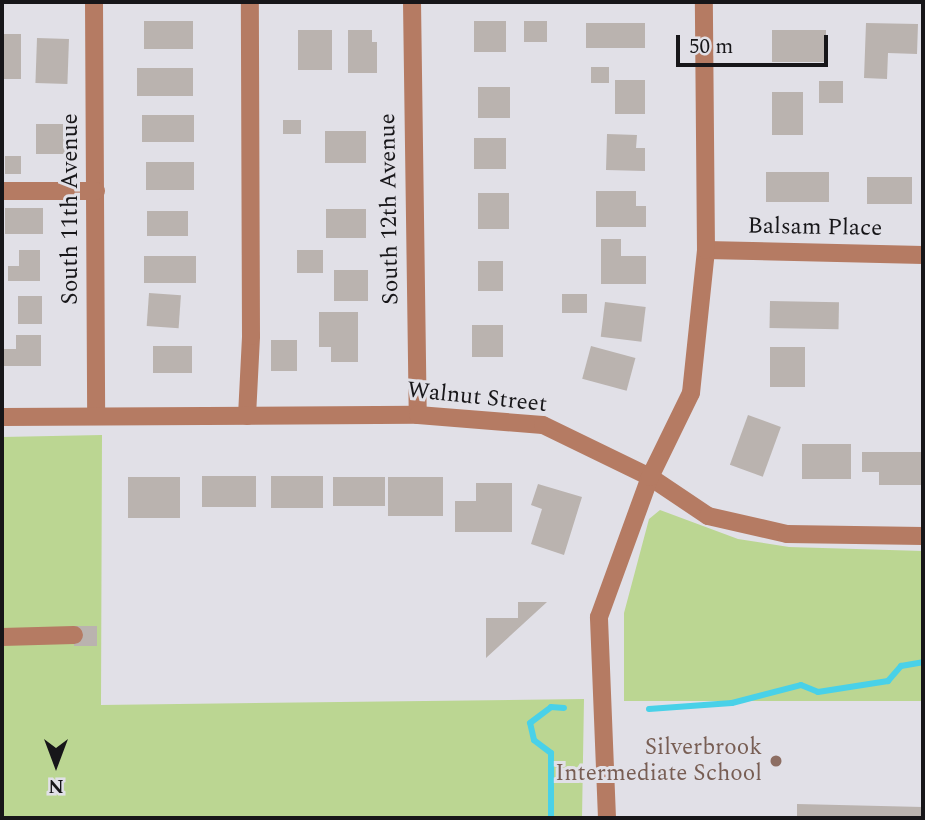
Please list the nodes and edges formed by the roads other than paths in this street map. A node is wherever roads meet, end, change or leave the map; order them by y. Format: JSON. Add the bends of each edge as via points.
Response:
{"nodes":[{"id":1,"x":94,"y":2,"type":"edge"},
{"id":2,"x":250,"y":2,"type":"edge"},
{"id":3,"x":412,"y":2,"type":"edge"},
{"id":4,"x":704,"y":2,"type":"edge"},
{"id":5,"x":2,"y":191,"type":"edge"},
{"id":6,"x":96,"y":191,"type":"junction"},
{"id":7,"x":706,"y":250,"type":"junction"},
{"id":8,"x":923,"y":255,"type":"edge"},
{"id":9,"x":96,"y":415,"type":"junction"},
{"id":10,"x":418,"y":415,"type":"junction"},
{"id":11,"x":247,"y":416,"type":"junction"},
{"id":12,"x":2,"y":417,"type":"edge"},
{"id":13,"x":650,"y":477,"type":"junction"},
{"id":14,"x":923,"y":536,"type":"edge"},
{"id":15,"x":74,"y":635,"type":"dead end"},
{"id":16,"x":2,"y":637,"type":"edge"},
{"id":17,"x":607,"y":818,"type":"edge"}],
"edges":[{"from":1,"to":6,"type":"street","name":"South 11th Avenue"},
{"from":2,"to":11,"type":"street"},
{"from":3,"to":10,"type":"street","name":"South 12th Avenue"},
{"from":4,"to":7,"type":"street"},
{"from":5,"to":6,"type":"street"},
{"from":6,"to":9,"type":"street","name":"South 11th Avenue"},
{"from":7,"to":8,"type":"street","name":"Balsam Place"},
{"from":7,"to":13,"type":"street","via":[[691,393]]},
{"from":9,"to":11,"type":"street","name":"Walnut Street"},
{"from":9,"to":12,"type":"street","name":"Walnut Street"},
{"from":10,"to":11,"type":"street","name":"Walnut Street"},
{"from":10,"to":13,"type":"street","name":"Walnut Street","via":[[543,425]]},
{"from":13,"to":14,"type":"street","name":"Walnut Street","via":[[708,516],[787,534]]},
{"from":13,"to":17,"type":"street","via":[[599,617]]},
{"from":15,"to":16,"type":"street"}]}
